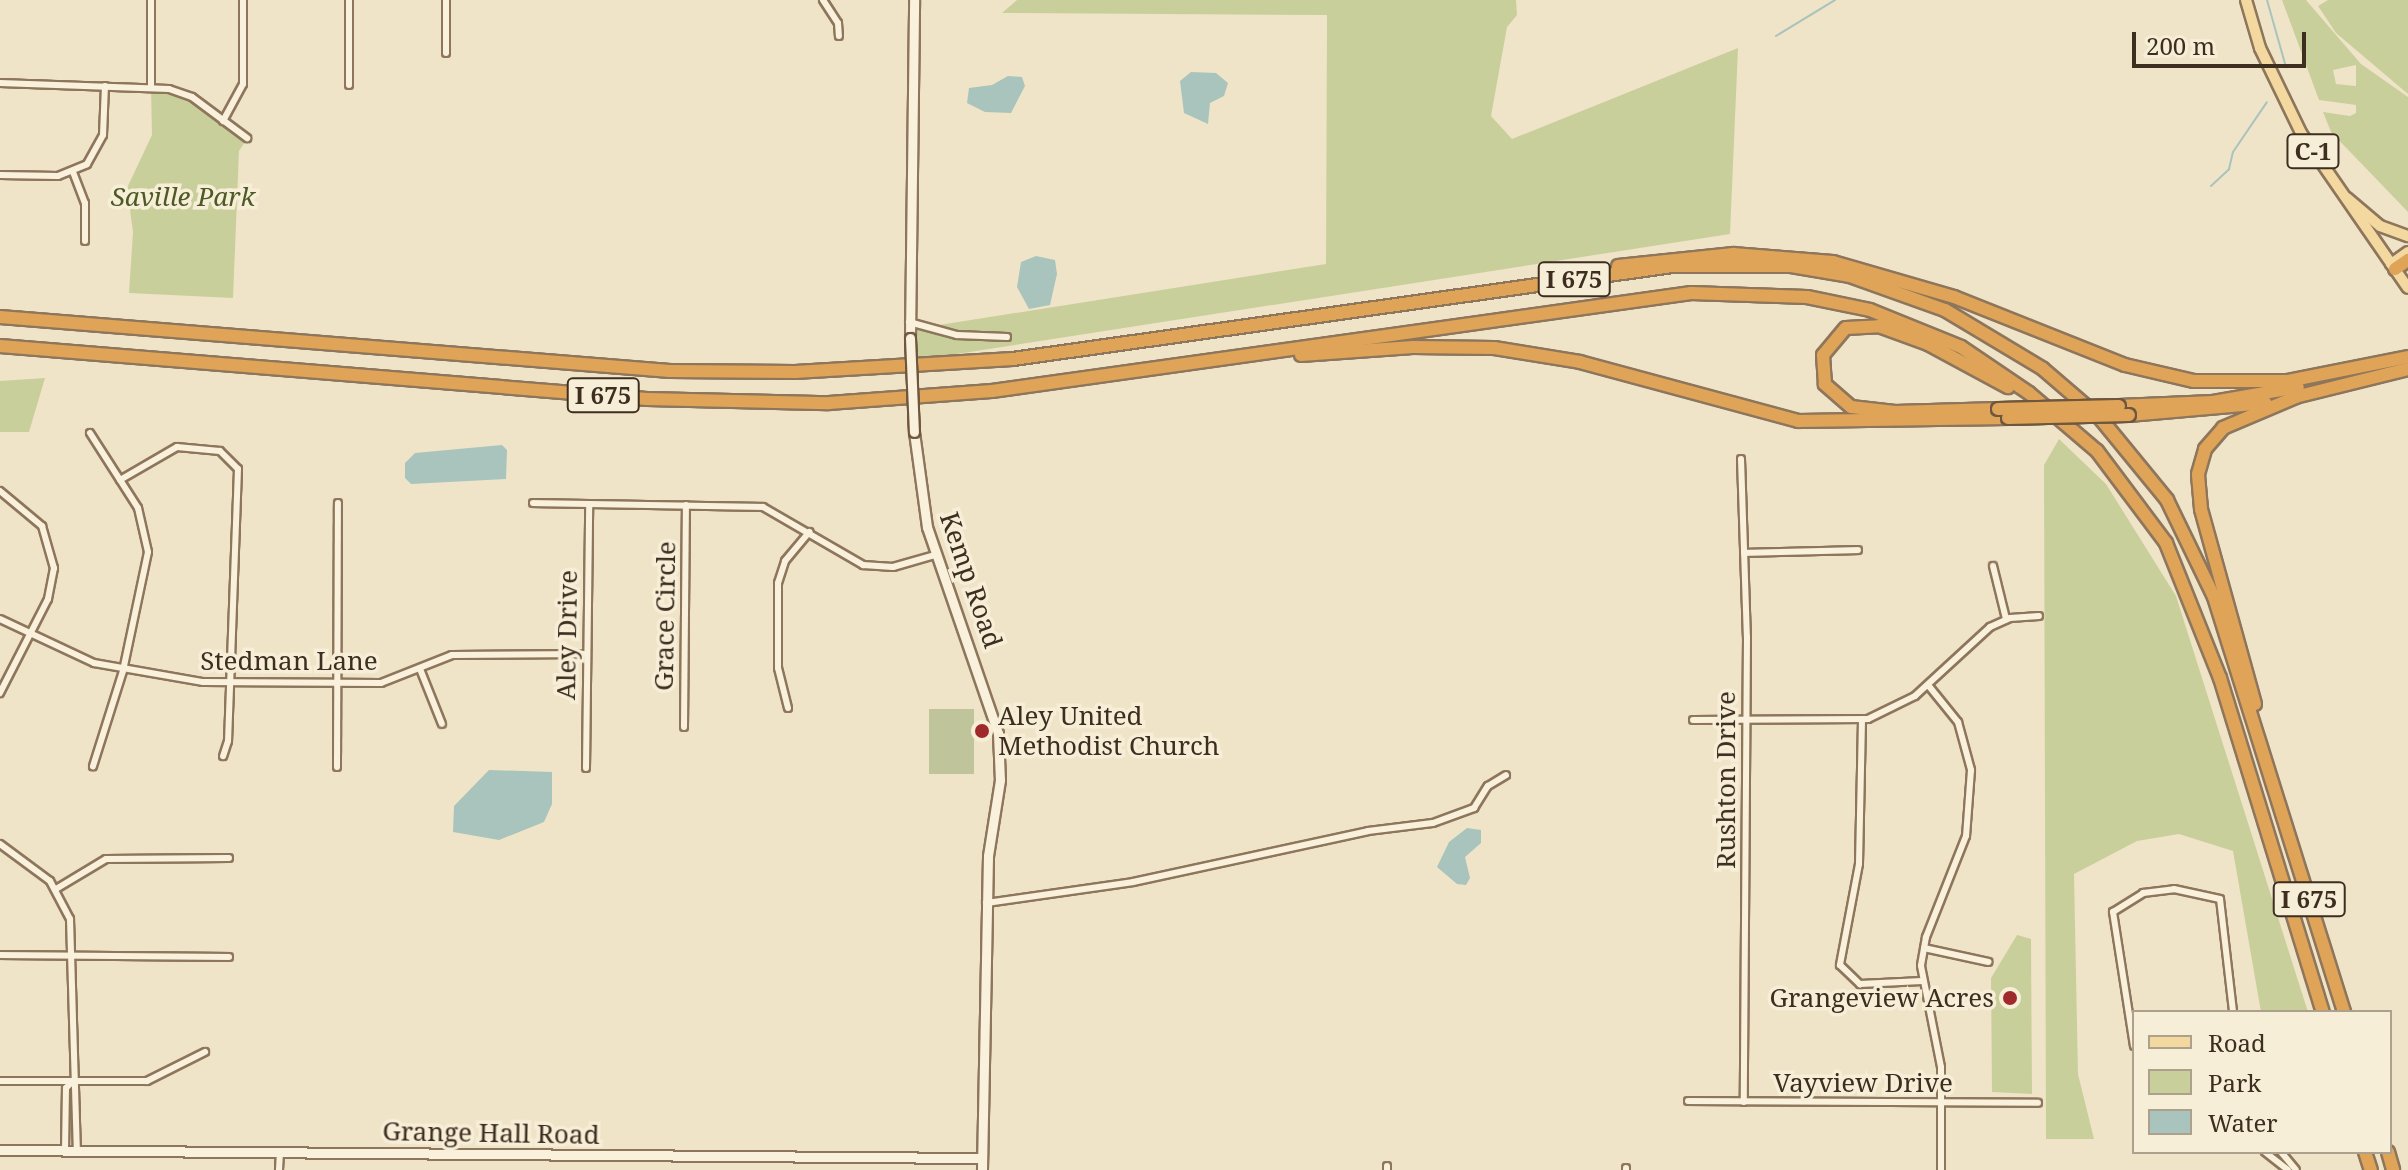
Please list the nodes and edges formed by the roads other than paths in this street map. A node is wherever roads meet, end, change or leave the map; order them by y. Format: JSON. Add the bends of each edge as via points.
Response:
{"nodes":[{"id":1,"x":151,"y":0,"type":"edge"},
{"id":2,"x":243,"y":0,"type":"edge"},
{"id":3,"x":349,"y":0,"type":"edge"},
{"id":4,"x":446,"y":0,"type":"edge"},
{"id":5,"x":823,"y":0,"type":"edge"},
{"id":6,"x":914,"y":0,"type":"edge"},
{"id":7,"x":2246,"y":0,"type":"edge"},
{"id":8,"x":839,"y":36,"type":"dead end"},
{"id":9,"x":446,"y":53,"type":"dead end"},
{"id":10,"x":0,"y":83,"type":"edge"},
{"id":11,"x":349,"y":85,"type":"dead end"},
{"id":12,"x":105,"y":86,"type":"junction"},
{"id":13,"x":151,"y":87,"type":"junction"},
{"id":14,"x":223,"y":121,"type":"junction"},
{"id":15,"x":247,"y":138,"type":"dead end"},
{"id":16,"x":73,"y":172,"type":"junction"},
{"id":17,"x":0,"y":175,"type":"edge"},
{"id":18,"x":2345,"y":197,"type":"junction"},
{"id":19,"x":2408,"y":236,"type":"edge"},
{"id":20,"x":85,"y":241,"type":"dead end"},
{"id":21,"x":2408,"y":252,"type":"edge"},
{"id":22,"x":2408,"y":260,"type":"edge"},
{"id":23,"x":2393,"y":266,"type":"junction"},
{"id":24,"x":1560,"y":281,"type":"junction"},
{"id":25,"x":2408,"y":288,"type":"edge"},
{"id":26,"x":0,"y":317,"type":"edge"},
{"id":27,"x":909,"y":322,"type":"junction"},
{"id":28,"x":1007,"y":337,"type":"dead end"},
{"id":29,"x":0,"y":346,"type":"edge"},
{"id":30,"x":2408,"y":357,"type":"edge"},
{"id":31,"x":1206,"y":361,"type":"junction"},
{"id":32,"x":2408,"y":369,"type":"edge"},
{"id":33,"x":2335,"y":374,"type":"junction"},
{"id":34,"x":2296,"y":397,"type":"junction"},
{"id":35,"x":2124,"y":411,"type":"junction"},
{"id":36,"x":2003,"y":413,"type":"junction"},
{"id":37,"x":90,"y":433,"type":"dead end"},
{"id":38,"x":1741,"y":459,"type":"dead end"},
{"id":39,"x":120,"y":480,"type":"junction"},
{"id":40,"x":0,"y":491,"type":"edge"},
{"id":41,"x":338,"y":503,"type":"dead end"},
{"id":42,"x":533,"y":503,"type":"dead end"},
{"id":43,"x":589,"y":504,"type":"junction"},
{"id":44,"x":686,"y":505,"type":"junction"},
{"id":45,"x":809,"y":532,"type":"junction"},
{"id":46,"x":2166,"y":543,"type":"junction"},
{"id":47,"x":1858,"y":550,"type":"dead end"},
{"id":48,"x":1744,"y":553,"type":"junction"},
{"id":49,"x":935,"y":555,"type":"junction"},
{"id":50,"x":1993,"y":566,"type":"dead end"},
{"id":51,"x":2039,"y":616,"type":"dead end"},
{"id":52,"x":0,"y":619,"type":"edge"},
{"id":53,"x":2006,"y":619,"type":"junction"},
{"id":54,"x":29,"y":636,"type":"junction"},
{"id":55,"x":585,"y":654,"type":"junction"},
{"id":56,"x":420,"y":669,"type":"junction"},
{"id":57,"x":123,"y":671,"type":"junction"},
{"id":58,"x":229,"y":683,"type":"junction"},
{"id":59,"x":338,"y":684,"type":"junction"},
{"id":60,"x":1928,"y":685,"type":"junction"},
{"id":61,"x":0,"y":693,"type":"edge"},
{"id":62,"x":788,"y":708,"type":"dead end"},
{"id":63,"x":1693,"y":720,"type":"dead end"},
{"id":64,"x":1747,"y":720,"type":"junction"},
{"id":65,"x":1862,"y":720,"type":"junction"},
{"id":66,"x":442,"y":724,"type":"dead end"},
{"id":67,"x":684,"y":727,"type":"dead end"},
{"id":68,"x":223,"y":756,"type":"dead end"},
{"id":69,"x":93,"y":766,"type":"dead end"},
{"id":70,"x":337,"y":767,"type":"dead end"},
{"id":71,"x":586,"y":768,"type":"dead end"},
{"id":72,"x":1506,"y":775,"type":"dead end"},
{"id":73,"x":2272,"y":787,"type":"junction"},
{"id":74,"x":0,"y":844,"type":"edge"},
{"id":75,"x":229,"y":858,"type":"dead end"},
{"id":76,"x":56,"y":889,"type":"junction"},
{"id":77,"x":986,"y":903,"type":"junction"},
{"id":78,"x":1924,"y":948,"type":"junction"},
{"id":79,"x":0,"y":955,"type":"edge"},
{"id":80,"x":72,"y":956,"type":"junction"},
{"id":81,"x":229,"y":957,"type":"dead end"},
{"id":82,"x":1989,"y":962,"type":"dead end"},
{"id":83,"x":1922,"y":981,"type":"junction"},
{"id":84,"x":2233,"y":1010,"type":"edge"},
{"id":85,"x":2322,"y":1010,"type":"edge"},
{"id":86,"x":2343,"y":1010,"type":"edge"},
{"id":87,"x":2132,"y":1033,"type":"edge"},
{"id":88,"x":205,"y":1052,"type":"dead end"},
{"id":89,"x":0,"y":1081,"type":"edge"},
{"id":90,"x":72,"y":1082,"type":"junction"},
{"id":91,"x":1688,"y":1101,"type":"dead end"},
{"id":92,"x":1744,"y":1102,"type":"junction"},
{"id":93,"x":1942,"y":1102,"type":"junction"},
{"id":94,"x":2038,"y":1103,"type":"dead end"},
{"id":95,"x":0,"y":1150,"type":"edge"},
{"id":96,"x":65,"y":1151,"type":"junction"},
{"id":97,"x":77,"y":1151,"type":"junction"},
{"id":98,"x":280,"y":1153,"type":"junction"},
{"id":99,"x":2268,"y":1154,"type":"edge"},
{"id":100,"x":2283,"y":1154,"type":"edge"},
{"id":101,"x":982,"y":1158,"type":"junction"},
{"id":102,"x":279,"y":1170,"type":"edge"},
{"id":103,"x":982,"y":1170,"type":"edge"},
{"id":104,"x":1941,"y":1170,"type":"edge"},
{"id":105,"x":2288,"y":1170,"type":"edge"},
{"id":106,"x":2296,"y":1170,"type":"edge"}],
"edges":[{"from":1,"to":13,"type":"street"},
{"from":2,"to":14,"type":"street","via":[[243,84]]},
{"from":3,"to":11,"type":"street"},
{"from":4,"to":9,"type":"street"},
{"from":5,"to":8,"type":"street","via":[[838,23]]},
{"from":6,"to":27,"type":"main road","name":"Kemp Road"},
{"from":7,"to":18,"type":"main road","number":"C-1","via":[[2282,98]]},
{"from":10,"to":12,"type":"street"},
{"from":12,"to":13,"type":"street"},
{"from":12,"to":16,"type":"street","via":[[101,143]]},
{"from":13,"to":14,"type":"street","via":[[185,94]]},
{"from":14,"to":15,"type":"street"},
{"from":16,"to":17,"type":"street"},
{"from":16,"to":20,"type":"street","via":[[85,203]]},
{"from":18,"to":19,"type":"main road","via":[[2359,203],[2380,226]]},
{"from":18,"to":23,"type":"main road","number":"C-1"},
{"from":21,"to":23,"type":"main road"},
{"from":22,"to":23,"type":"highway"},
{"from":23,"to":25,"type":"main road","number":"C-1"},
{"from":24,"to":26,"type":"highway","number":"I 675","via":[[1013,359],[795,372],[670,371]]},
{"from":24,"to":33,"type":"highway","via":[[1674,257],[1795,257],[1891,276],[2159,374],[2234,384]]},
{"from":24,"to":73,"type":"highway","number":"I 675","via":[[1672,266],[1791,266],[1850,276],[1945,310],[2043,369],[2100,418],[2167,500],[2214,597]]},
{"from":27,"to":28,"type":"street","via":[[957,335]]},
{"from":27,"to":49,"type":"main road","name":"Kemp Road","bridge":true,"via":[[919,491]]},
{"from":29,"to":31,"type":"highway","number":"I 675","via":[[647,399],[759,403],[977,392]]},
{"from":30,"to":33,"type":"highway"},
{"from":31,"to":36,"type":"highway","via":[[1413,347],[1494,348],[1580,362],[1798,421]]},
{"from":31,"to":46,"type":"highway","number":"I 675","via":[[1628,298],[1735,292],[1807,297],[1921,328],[1997,369],[2097,451]]},
{"from":32,"to":34,"type":"highway"},
{"from":33,"to":35,"type":"highway","via":[[2232,399]]},
{"from":34,"to":35,"type":"highway","via":[[2205,412]]},
{"from":34,"to":73,"type":"highway","via":[[2223,428],[2205,449],[2198,474],[2201,509],[2246,665]]},
{"from":35,"to":36,"type":"highway","bridge":true},
{"from":36,"to":46,"type":"highway","via":[[1851,407],[1825,384],[1823,355],[1841,331],[1871,325],[1928,344],[1983,371],[2044,414],[2098,462]]},
{"from":37,"to":39,"type":"street"},
{"from":38,"to":48,"type":"street","name":"Rushton Drive"},
{"from":39,"to":57,"type":"street","via":[[141,516],[148,552]]},
{"from":39,"to":58,"type":"street","via":[[177,447],[213,449],[236,466],[240,482]]},
{"from":40,"to":54,"type":"street","via":[[35,517],[54,557],[52,588]]},
{"from":41,"to":59,"type":"street"},
{"from":42,"to":43,"type":"street"},
{"from":43,"to":44,"type":"street"},
{"from":43,"to":55,"type":"street","name":"Aley Drive"},
{"from":44,"to":45,"type":"street","via":[[763,507]]},
{"from":44,"to":67,"type":"street","name":"Grace Circle"},
{"from":45,"to":49,"type":"street","via":[[863,565],[893,567]]},
{"from":45,"to":62,"type":"street","via":[[785,561],[778,583],[778,668]]},
{"from":46,"to":85,"type":"highway","number":"I 675","via":[[2220,678]]},
{"from":47,"to":48,"type":"street"},
{"from":48,"to":64,"type":"street","name":"Rushton Drive"},
{"from":49,"to":77,"type":"main road","name":"Kemp Road","via":[[998,733],[1000,780]]},
{"from":50,"to":53,"type":"street"},
{"from":51,"to":53,"type":"street"},
{"from":52,"to":54,"type":"street","name":"Stedman Lane"},
{"from":53,"to":60,"type":"street","via":[[1983,632]]},
{"from":54,"to":57,"type":"street","name":"Stedman Lane"},
{"from":54,"to":61,"type":"street"},
{"from":55,"to":56,"type":"street","name":"Stedman Lane","via":[[468,654]]},
{"from":55,"to":71,"type":"street","name":"Aley Drive"},
{"from":56,"to":59,"type":"street","name":"Stedman Lane","via":[[381,683]]},
{"from":56,"to":66,"type":"street"},
{"from":57,"to":58,"type":"street","name":"Stedman Lane"},
{"from":57,"to":69,"type":"street"},
{"from":58,"to":59,"type":"street","name":"Stedman Lane"},
{"from":58,"to":68,"type":"street"},
{"from":59,"to":70,"type":"street"},
{"from":60,"to":65,"type":"street","via":[[1900,706]]},
{"from":60,"to":78,"type":"street","via":[[1964,733],[1971,793],[1966,836]]},
{"from":63,"to":64,"type":"street"},
{"from":64,"to":65,"type":"street"},
{"from":64,"to":92,"type":"street","name":"Rushton Drive"},
{"from":65,"to":83,"type":"street","via":[[1858,882],[1840,965],[1860,984]]},
{"from":72,"to":77,"type":"street","via":[[1488,786],[1474,808],[1433,823],[1368,831],[1133,882]]},
{"from":73,"to":86,"type":"highway","number":"I 675"},
{"from":74,"to":76,"type":"street"},
{"from":75,"to":76,"type":"street","via":[[106,859]]},
{"from":76,"to":80,"type":"street","via":[[70,919]]},
{"from":77,"to":101,"type":"main road","name":"Kemp Road"},
{"from":78,"to":82,"type":"street"},
{"from":78,"to":83,"type":"street"},
{"from":79,"to":80,"type":"street"},
{"from":80,"to":81,"type":"street"},
{"from":80,"to":90,"type":"street"},
{"from":83,"to":93,"type":"street","via":[[1940,1053]]},
{"from":84,"to":87,"type":"street","via":[[2220,899],[2174,889],[2143,893],[2113,912]]},
{"from":88,"to":90,"type":"street","via":[[147,1081]]},
{"from":89,"to":90,"type":"street"},
{"from":90,"to":96,"type":"street","via":[[66,1088]]},
{"from":90,"to":97,"type":"street","via":[[77,1088]]},
{"from":91,"to":92,"type":"street","name":"Vayview Drive"},
{"from":92,"to":93,"type":"street","name":"Vayview Drive"},
{"from":93,"to":94,"type":"street","name":"Vayview Drive"},
{"from":93,"to":104,"type":"street"},
{"from":95,"to":96,"type":"main road","name":"Grange Hall Road"},
{"from":96,"to":97,"type":"main road","name":"Grange Hall Road"},
{"from":97,"to":98,"type":"main road","name":"Grange Hall Road"},
{"from":98,"to":101,"type":"main road","name":"Grange Hall Road"},
{"from":98,"to":102,"type":"street"},
{"from":99,"to":105,"type":"street"},
{"from":100,"to":106,"type":"street"},
{"from":101,"to":103,"type":"main road","name":"Kemp Road"}]}
